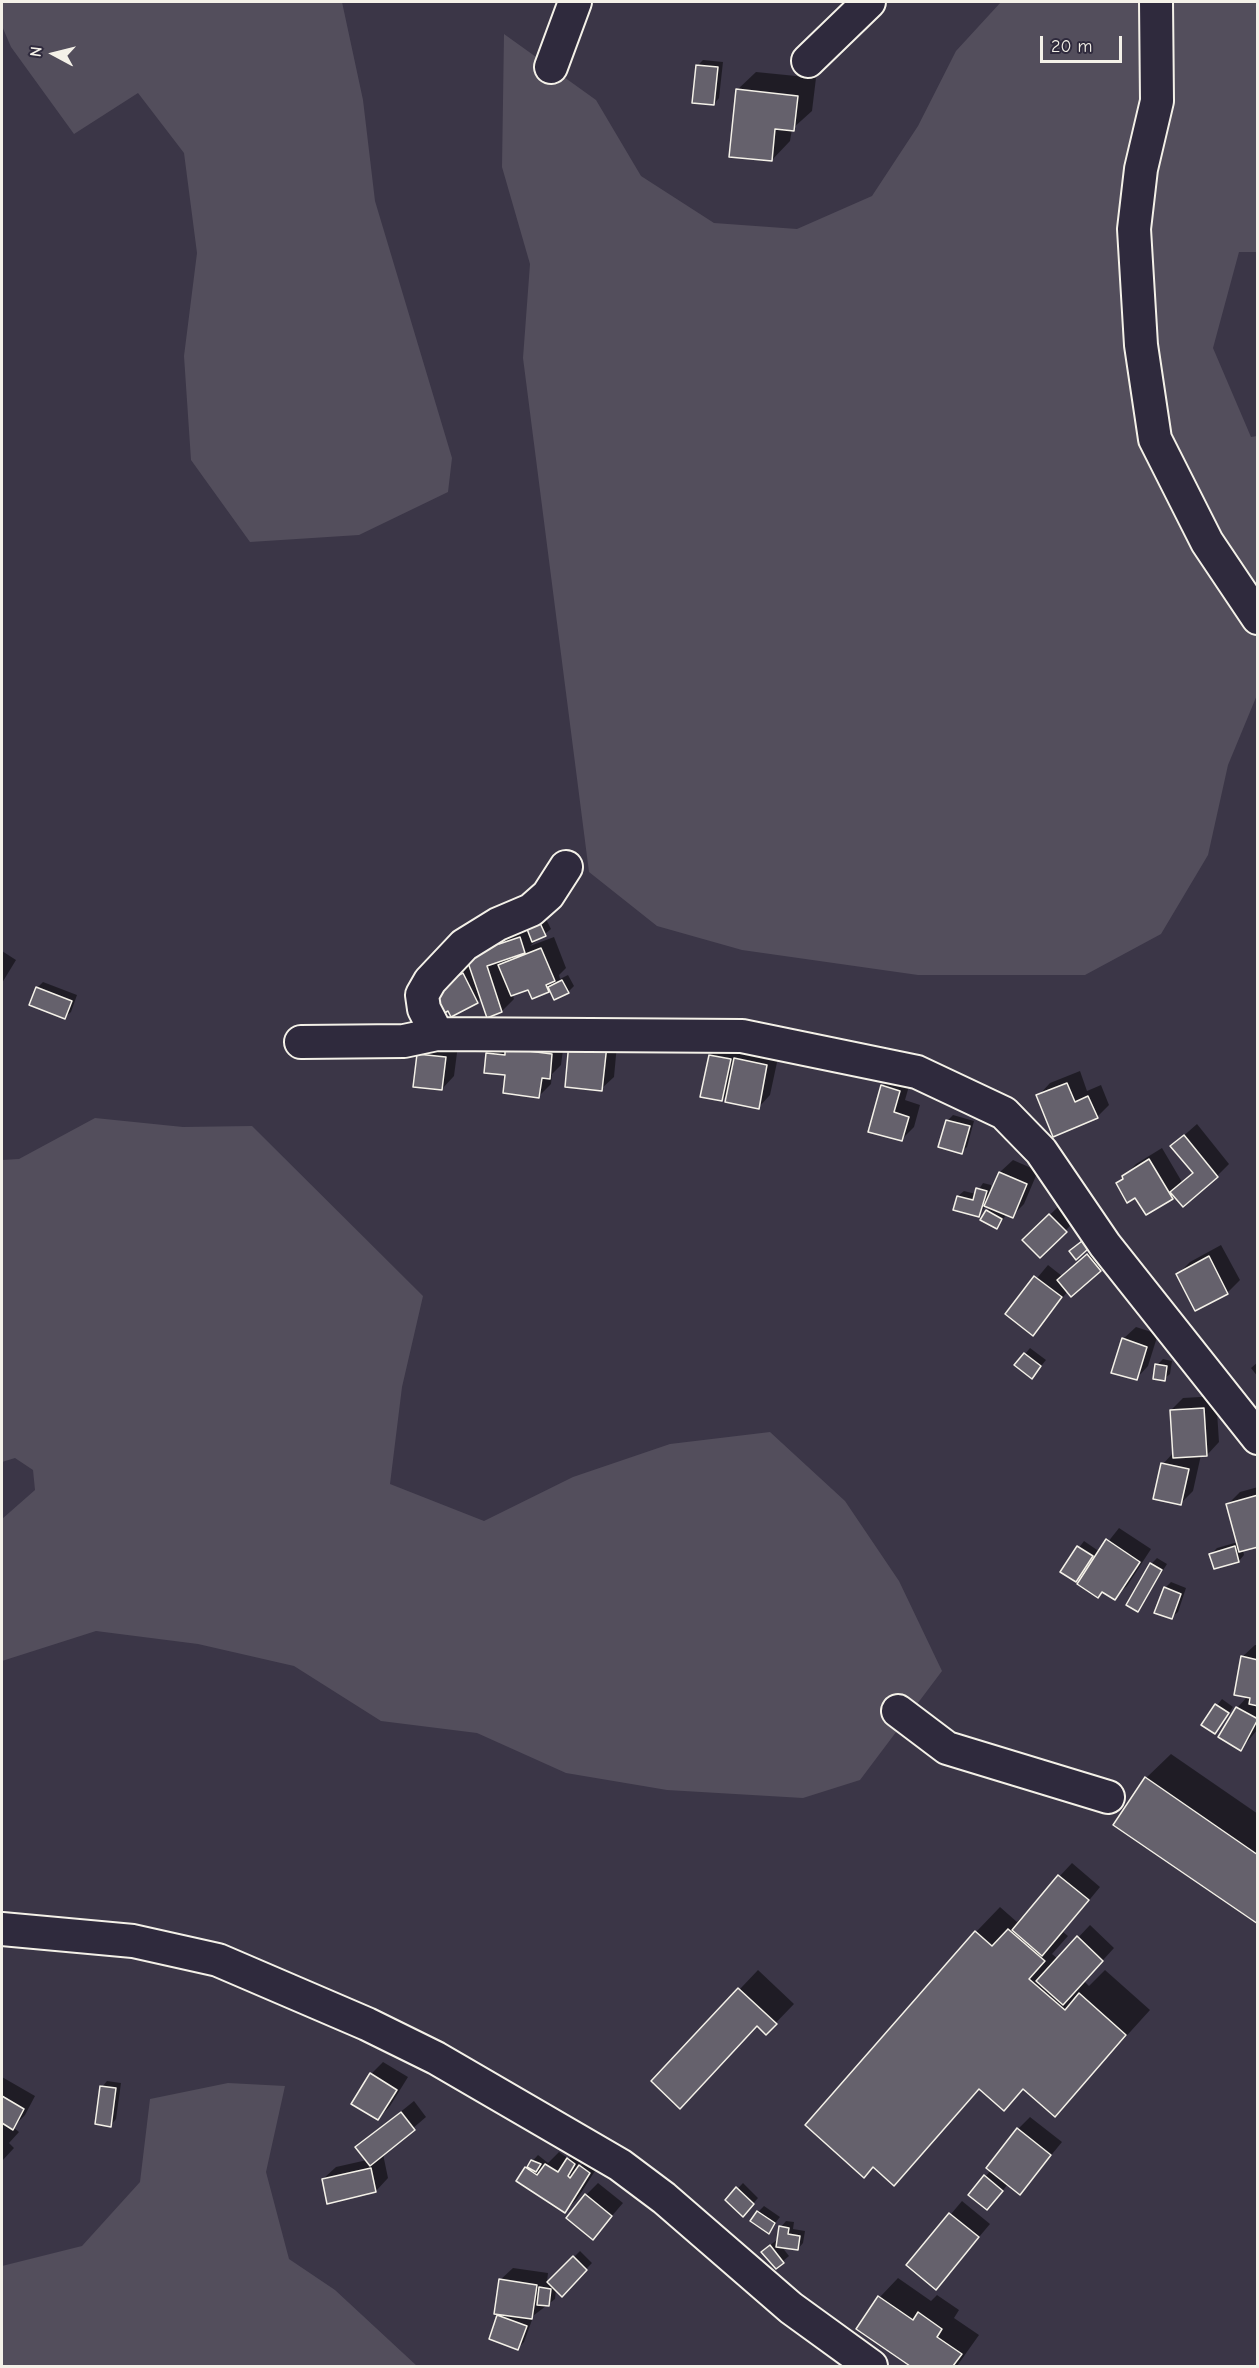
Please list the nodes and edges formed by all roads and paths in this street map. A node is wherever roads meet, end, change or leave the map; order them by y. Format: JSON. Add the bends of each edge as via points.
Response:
{"nodes":[{"id":1,"x":575,"y":2,"type":"edge"},
{"id":2,"x":869,"y":2,"type":"edge"},
{"id":3,"x":1156,"y":2,"type":"edge"},
{"id":4,"x":808,"y":61,"type":"dead end"},
{"id":5,"x":551,"y":67,"type":"dead end"},
{"id":6,"x":1257,"y":618,"type":"edge"},
{"id":7,"x":566,"y":867,"type":"dead end"},
{"id":8,"x":437,"y":1034,"type":"junction"},
{"id":9,"x":301,"y":1042,"type":"dead end"},
{"id":10,"x":1257,"y":1438,"type":"edge"},
{"id":11,"x":898,"y":1711,"type":"dead end"},
{"id":12,"x":1108,"y":1797,"type":"dead end"},
{"id":13,"x":2,"y":1929,"type":"edge"},
{"id":14,"x":870,"y":2367,"type":"edge"}],
"edges":[{"from":1,"to":5,"type":"street"},
{"from":2,"to":4,"type":"street"},
{"from":3,"to":6,"type":"street","via":[[1157,101],[1141,169],[1134,229],[1141,345],[1155,439],[1207,542]]},
{"from":7,"to":8,"type":"street","via":[[548,895],[531,910],[464,945],[430,981],[422,995],[424,1009]]},
{"from":8,"to":9,"type":"street","via":[[404,1041]]},
{"from":8,"to":10,"type":"street","via":[[742,1036],[917,1072],[1004,1113],[1041,1151],[1106,1245]]},
{"from":11,"to":12,"type":"street","via":[[947,1748]]},
{"from":13,"to":14,"type":"street","via":[[133,1941],[218,1960],[436,2058],[620,2165],[681,2212],[791,2308]]}]}
